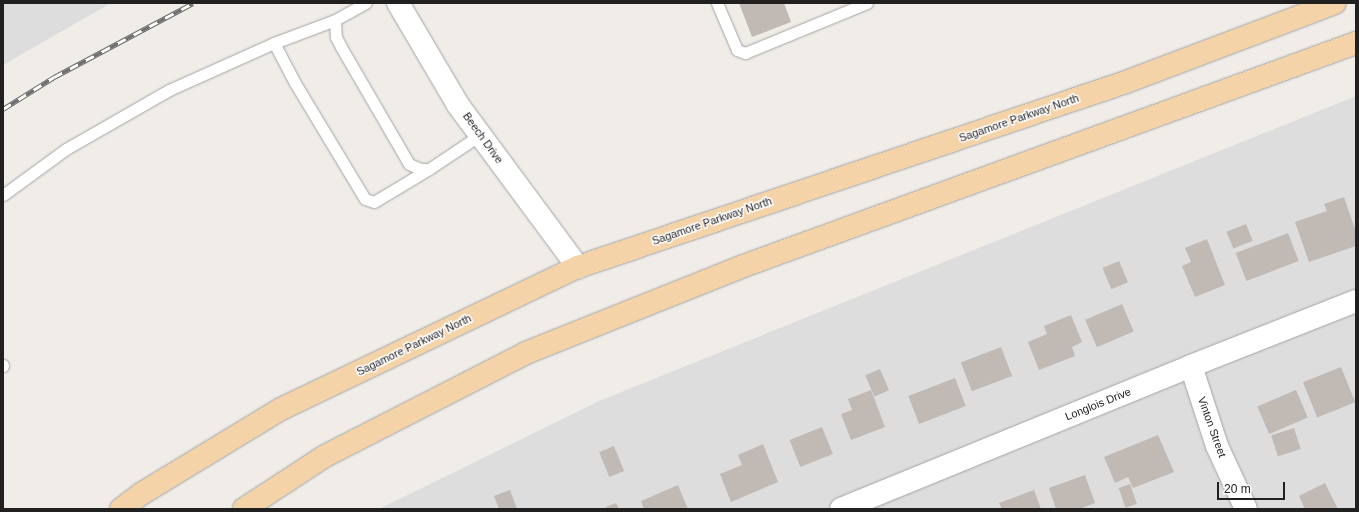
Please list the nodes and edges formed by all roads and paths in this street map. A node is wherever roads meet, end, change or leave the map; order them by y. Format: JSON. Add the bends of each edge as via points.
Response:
{"nodes":[{"id":1,"x":366,"y":3,"type":"edge"},
{"id":2,"x":398,"y":3,"type":"edge"},
{"id":3,"x":717,"y":3,"type":"edge"},
{"id":4,"x":867,"y":3,"type":"edge"},
{"id":5,"x":1335,"y":3,"type":"edge"},
{"id":6,"x":335,"y":20,"type":"junction"},
{"id":7,"x":274,"y":43,"type":"junction"},
{"id":8,"x":1356,"y":43,"type":"edge"},
{"id":9,"x":480,"y":135,"type":"junction"},
{"id":10,"x":429,"y":169,"type":"junction"},
{"id":11,"x":3,"y":195,"type":"edge"},
{"id":12,"x":578,"y":267,"type":"junction"},
{"id":13,"x":1356,"y":301,"type":"edge"},
{"id":14,"x":1191,"y":366,"type":"junction"},
{"id":15,"x":121,"y":509,"type":"edge"},
{"id":16,"x":244,"y":509,"type":"edge"},
{"id":17,"x":841,"y":509,"type":"edge"},
{"id":18,"x":1246,"y":509,"type":"edge"}],
"edges":[{"from":1,"to":6,"type":"lane"},
{"from":2,"to":9,"type":"street","name":"Beech Drive","via":[[458,105]]},
{"from":3,"to":4,"type":"lane","via":[[737,50],[745,53]]},
{"from":5,"to":12,"type":"main road","name":"Sagamore Parkway North","via":[[1126,82]]},
{"from":6,"to":7,"type":"lane"},
{"from":6,"to":10,"type":"lane","via":[[336,37],[340,47],[409,164],[420,169]]},
{"from":7,"to":10,"type":"lane","via":[[365,200],[374,202]]},
{"from":7,"to":11,"type":"lane","via":[[170,90],[100,129],[66,149]]},
{"from":8,"to":16,"type":"main road","via":[[738,268],[526,353],[325,456]]},
{"from":9,"to":10,"type":"lane"},
{"from":9,"to":12,"type":"street","name":"Beech Drive"},
{"from":12,"to":15,"type":"main road","name":"Sagamore Parkway North","via":[[281,409],[141,494]]},
{"from":13,"to":14,"type":"street","name":"Longlois Drive"},
{"from":14,"to":17,"type":"street","name":"Longlois Drive"},
{"from":14,"to":18,"type":"street","name":"Vinton Street","via":[[1217,446]]}]}
